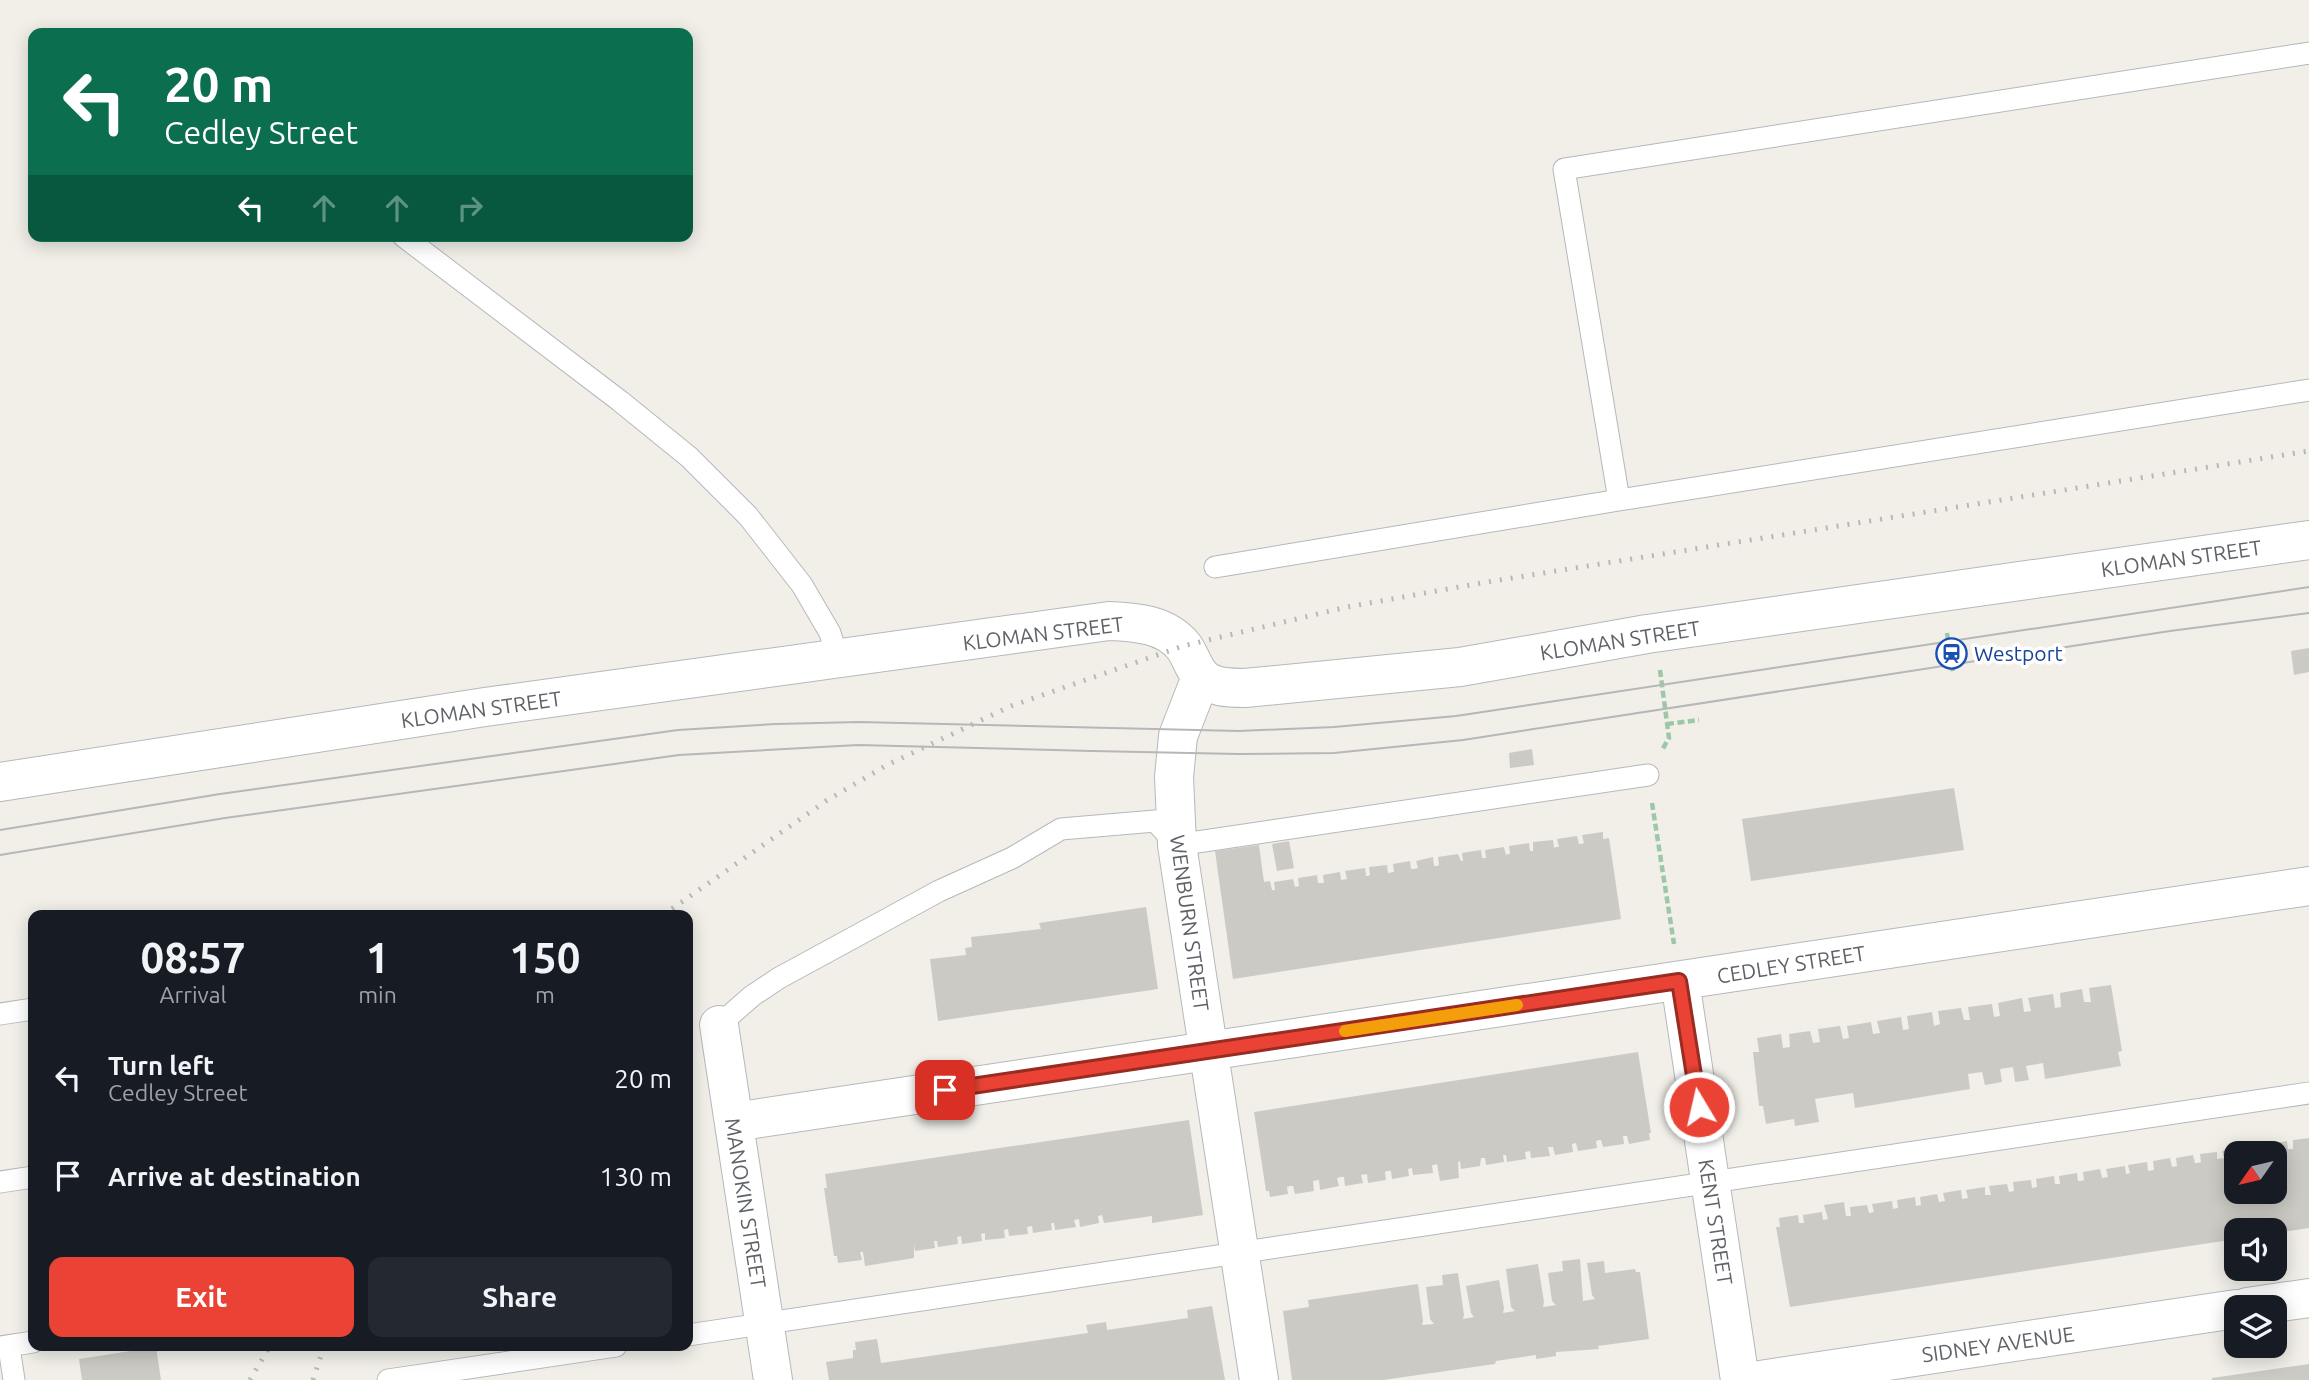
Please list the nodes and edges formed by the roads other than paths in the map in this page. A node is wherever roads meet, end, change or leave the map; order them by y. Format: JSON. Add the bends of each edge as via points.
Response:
{"nodes":[{"id":1,"x":2309,"y":53,"type":"edge"},
{"id":2,"x":411,"y":242,"type":"edge"},
{"id":3,"x":2309,"y":390,"type":"edge"},
{"id":4,"x":1619,"y":500,"type":"junction"},
{"id":5,"x":2309,"y":540,"type":"edge"},
{"id":6,"x":1215,"y":567,"type":"dead end"},
{"id":7,"x":838,"y":659,"type":"junction"},
{"id":8,"x":1201,"y":677,"type":"junction"},
{"id":9,"x":1648,"y":775,"type":"road end"},
{"id":10,"x":0,"y":782,"type":"edge"},
{"id":11,"x":1177,"y":845,"type":"junction"},
{"id":12,"x":2309,"y":887,"type":"edge"},
{"id":13,"x":1679,"y":981,"type":"junction"},
{"id":14,"x":28,"y":1010,"type":"edge"},
{"id":15,"x":0,"y":1014,"type":"edge"},
{"id":16,"x":719,"y":1025,"type":"joint"},
{"id":17,"x":1209,"y":1051,"type":"junction"},
{"id":18,"x":2309,"y":1093,"type":"edge"},
{"id":19,"x":734,"y":1122,"type":"junction"},
{"id":20,"x":28,"y":1178,"type":"edge"},
{"id":21,"x":0,"y":1182,"type":"edge"},
{"id":22,"x":1710,"y":1182,"type":"junction"},
{"id":23,"x":1239,"y":1252,"type":"junction"},
{"id":24,"x":2309,"y":1298,"type":"edge"},
{"id":25,"x":2287,"y":1301,"type":"edge"},
{"id":26,"x":2224,"y":1311,"type":"edge"},
{"id":27,"x":764,"y":1323,"type":"junction"},
{"id":28,"x":693,"y":1334,"type":"edge"},
{"id":29,"x":28,"y":1343,"type":"edge"},
{"id":30,"x":5,"y":1347,"type":"edge"},
{"id":31,"x":582,"y":1351,"type":"edge"},
{"id":32,"x":14,"y":1380,"type":"edge"},
{"id":33,"x":388,"y":1380,"type":"edge"},
{"id":34,"x":773,"y":1380,"type":"edge"},
{"id":35,"x":1259,"y":1380,"type":"edge"},
{"id":36,"x":1740,"y":1380,"type":"edge"},
{"id":37,"x":1760,"y":1380,"type":"edge"}],
"edges":[{"from":1,"to":4,"type":"lane","via":[[1564,169]]},
{"from":2,"to":7,"type":"lane","via":[[689,457],[748,516],[802,585],[830,634]]},
{"from":3,"to":4,"type":"lane"},
{"from":4,"to":6,"type":"lane"},
{"from":5,"to":8,"type":"street","name":"KLOMAN STREET","via":[[1661,632],[1460,667],[1245,688],[1222,688]]},
{"from":7,"to":8,"type":"street","name":"KLOMAN STREET","via":[[1109,621],[1141,622],[1183,646]]},
{"from":7,"to":10,"type":"street","name":"KLOMAN STREET","via":[[485,707]]},
{"from":8,"to":11,"type":"street","name":"WENBURN STREET","via":[[1178,736],[1174,777]]},
{"from":9,"to":11,"type":"lane"},
{"from":11,"to":16,"type":"lane","via":[[1155,821],[1061,830],[779,978]]},
{"from":11,"to":17,"type":"street","name":"WENBURN STREET"},
{"from":12,"to":13,"type":"street","name":"CEDLEY STREET"},
{"from":13,"to":17,"type":"street","name":"CEDLEY STREET"},
{"from":13,"to":22,"type":"street","name":"KENT STREET"},
{"from":14,"to":15,"type":"lane"},
{"from":16,"to":19,"type":"street","name":"MANOKIN STREET"},
{"from":17,"to":19,"type":"street","name":"CEDLEY STREET"},
{"from":17,"to":23,"type":"street","name":"WENBURN STREET"},
{"from":18,"to":22,"type":"lane"},
{"from":19,"to":27,"type":"street","name":"MANOKIN STREET"},
{"from":20,"to":21,"type":"lane"},
{"from":22,"to":23,"type":"lane"},
{"from":22,"to":36,"type":"street","name":"KENT STREET"},
{"from":23,"to":27,"type":"lane"},
{"from":23,"to":35,"type":"street","name":"WENBURN STREET"},
{"from":24,"to":25,"type":"street"},
{"from":26,"to":37,"type":"street","name":"SIDNEY AVENUE"},
{"from":27,"to":28,"type":"lane"},
{"from":27,"to":34,"type":"street","name":"MANOKIN STREET"},
{"from":29,"to":30,"type":"lane"},
{"from":30,"to":32,"type":"lane"},
{"from":31,"to":33,"type":"lane"}]}
